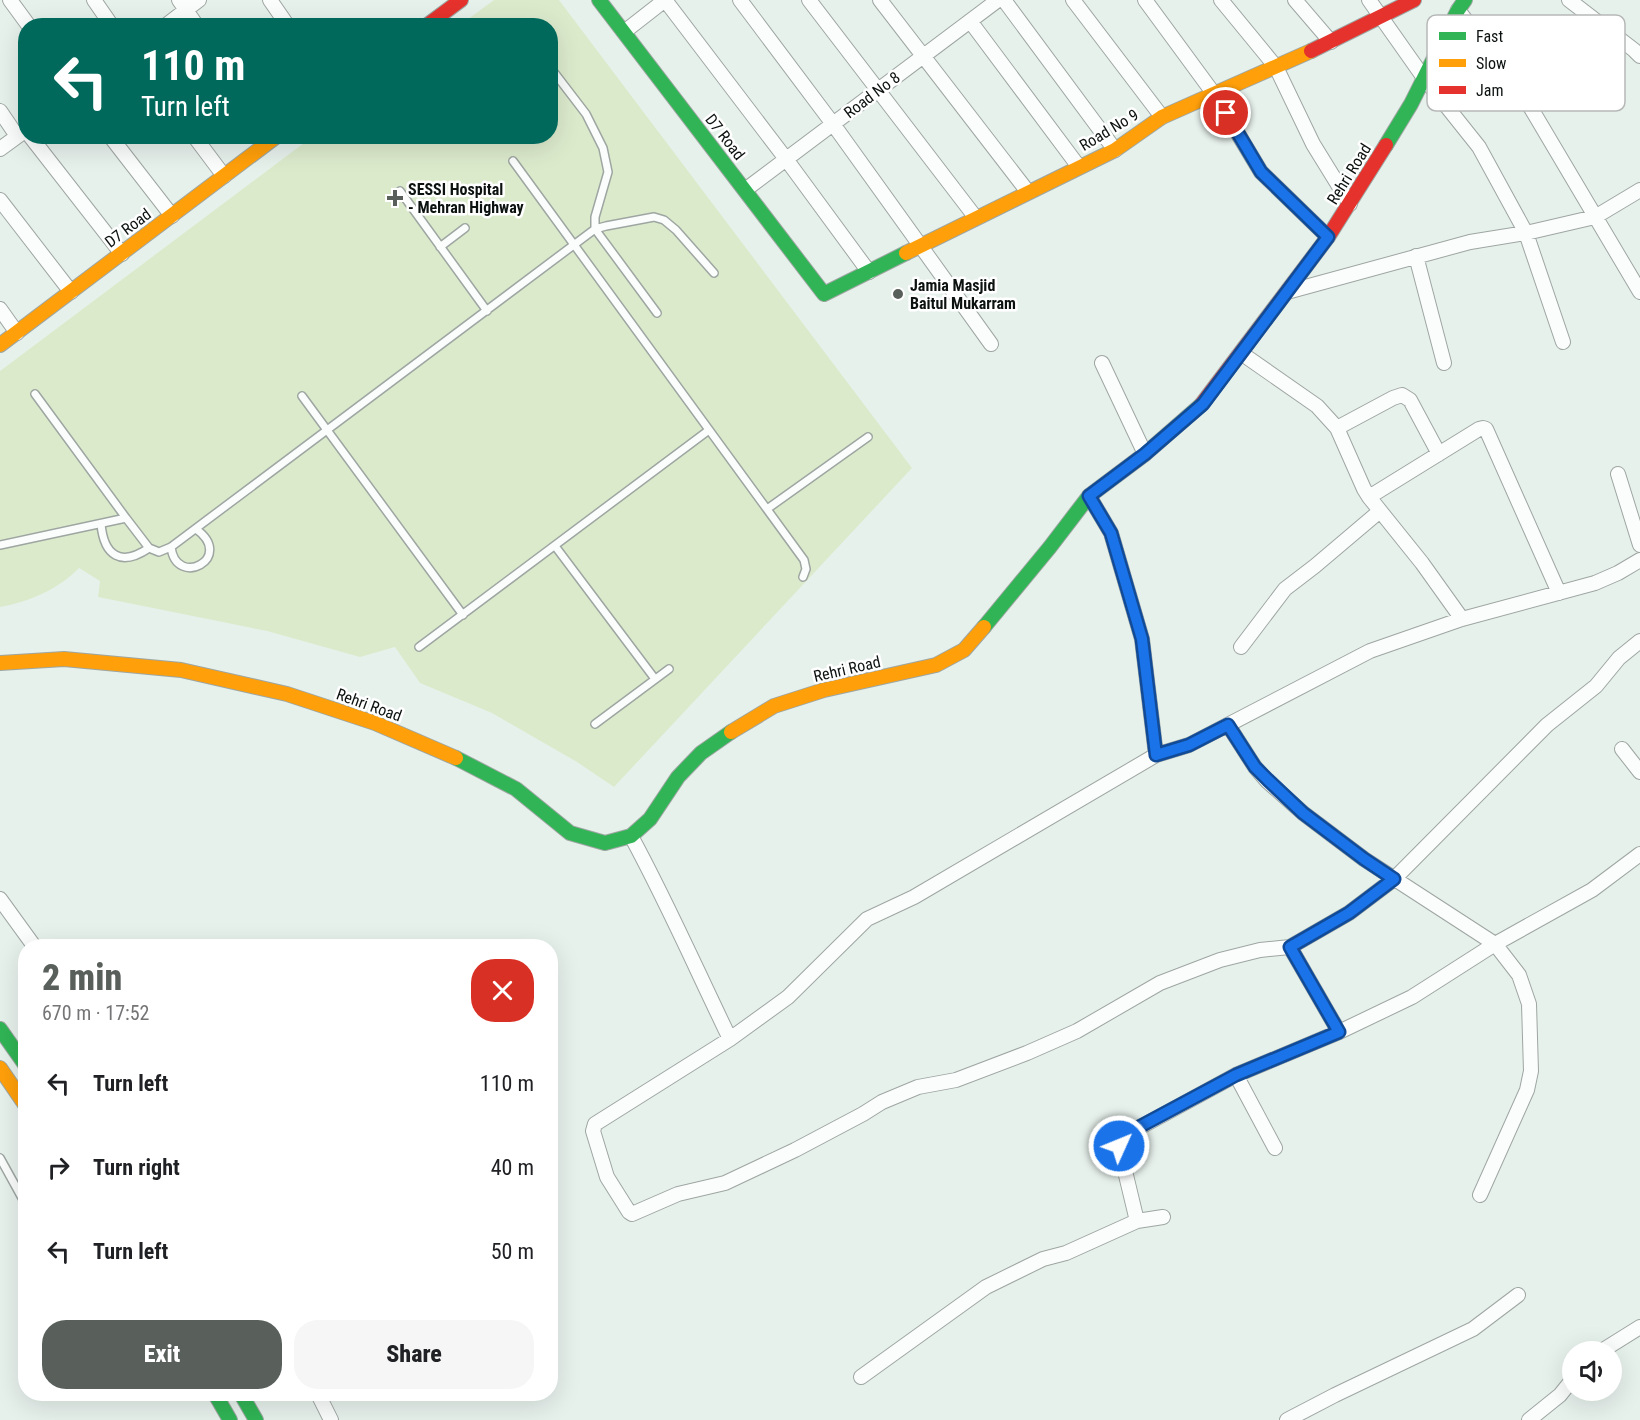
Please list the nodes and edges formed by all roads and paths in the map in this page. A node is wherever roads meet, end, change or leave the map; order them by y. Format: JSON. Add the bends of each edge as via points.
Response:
{"nodes":[{"id":1,"x":10,"y":0,"type":"edge"},
{"id":2,"x":94,"y":0,"type":"edge"},
{"id":3,"x":199,"y":0,"type":"edge"},
{"id":4,"x":270,"y":0,"type":"edge"},
{"id":5,"x":461,"y":0,"type":"edge"},
{"id":6,"x":599,"y":0,"type":"edge"},
{"id":7,"x":665,"y":0,"type":"edge"},
{"id":8,"x":740,"y":0,"type":"edge"},
{"id":9,"x":808,"y":0,"type":"edge"},
{"id":10,"x":880,"y":0,"type":"edge"},
{"id":11,"x":998,"y":0,"type":"edge"},
{"id":12,"x":1004,"y":0,"type":"edge"},
{"id":13,"x":1073,"y":0,"type":"edge"},
{"id":14,"x":1145,"y":0,"type":"edge"},
{"id":15,"x":1221,"y":0,"type":"edge"},
{"id":16,"x":1295,"y":0,"type":"edge"},
{"id":17,"x":1369,"y":0,"type":"edge"},
{"id":18,"x":1414,"y":0,"type":"edge"},
{"id":19,"x":1569,"y":0,"type":"edge"},
{"id":20,"x":182,"y":5,"type":"edge"},
{"id":21,"x":1588,"y":15,"type":"edge"},
{"id":22,"x":1381,"y":17,"type":"junction"},
{"id":23,"x":23,"y":18,"type":"edge"},
{"id":24,"x":106,"y":18,"type":"edge"},
{"id":25,"x":171,"y":18,"type":"edge"},
{"id":26,"x":191,"y":18,"type":"edge"},
{"id":27,"x":282,"y":18,"type":"edge"},
{"id":28,"x":437,"y":18,"type":"edge"},
{"id":29,"x":970,"y":21,"type":"junction"},
{"id":30,"x":624,"y":32,"type":"junction"},
{"id":31,"x":1331,"y":42,"type":"junction"},
{"id":32,"x":1625,"y":43,"type":"edge"},
{"id":33,"x":924,"y":56,"type":"junction"},
{"id":34,"x":1640,"y":56,"type":"edge"},
{"id":35,"x":1276,"y":67,"type":"junction"},
{"id":36,"x":1427,"y":72,"type":"edge"},
{"id":37,"x":558,"y":77,"type":"edge"},
{"id":38,"x":1424,"y":78,"type":"junction"},
{"id":39,"x":1427,"y":82,"type":"edge"},
{"id":40,"x":878,"y":90,"type":"junction"},
{"id":41,"x":1214,"y":94,"type":"junction"},
{"id":42,"x":0,"y":111,"type":"edge"},
{"id":43,"x":1450,"y":111,"type":"edge"},
{"id":44,"x":1533,"y":111,"type":"edge"},
{"id":45,"x":1162,"y":117,"type":"junction"},
{"id":46,"x":833,"y":124,"type":"junction"},
{"id":47,"x":18,"y":127,"type":"edge"},
{"id":48,"x":18,"y":137,"type":"edge"},
{"id":49,"x":34,"y":144,"type":"edge"},
{"id":50,"x":116,"y":144,"type":"edge"},
{"id":51,"x":200,"y":144,"type":"edge"},
{"id":52,"x":266,"y":144,"type":"edge"},
{"id":53,"x":0,"y":149,"type":"edge"},
{"id":54,"x":1114,"y":150,"type":"junction"},
{"id":55,"x":786,"y":159,"type":"junction"},
{"id":56,"x":513,"y":161,"type":"dead end"},
{"id":57,"x":1079,"y":167,"type":"junction"},
{"id":58,"x":224,"y":176,"type":"junction"},
{"id":59,"x":745,"y":189,"type":"junction"},
{"id":60,"x":1640,"y":190,"type":"edge"},
{"id":61,"x":400,"y":191,"type":"dead end"},
{"id":62,"x":1028,"y":192,"type":"junction"},
{"id":63,"x":0,"y":200,"type":"edge"},
{"id":64,"x":1350,"y":204,"type":"junction"},
{"id":65,"x":172,"y":216,"type":"junction"},
{"id":66,"x":1595,"y":217,"type":"junction"},
{"id":67,"x":976,"y":218,"type":"junction"},
{"id":68,"x":465,"y":228,"type":"dead end"},
{"id":69,"x":595,"y":229,"type":"junction"},
{"id":70,"x":1526,"y":233,"type":"junction"},
{"id":71,"x":1328,"y":237,"type":"junction"},
{"id":72,"x":574,"y":245,"type":"junction"},
{"id":73,"x":921,"y":246,"type":"junction"},
{"id":74,"x":440,"y":247,"type":"junction"},
{"id":75,"x":122,"y":254,"type":"junction"},
{"id":76,"x":1416,"y":256,"type":"junction"},
{"id":77,"x":869,"y":272,"type":"junction"},
{"id":78,"x":714,"y":273,"type":"dead end"},
{"id":79,"x":71,"y":292,"type":"junction"},
{"id":80,"x":1287,"y":292,"type":"junction"},
{"id":81,"x":1640,"y":292,"type":"edge"},
{"id":82,"x":824,"y":294,"type":"joint"},
{"id":83,"x":0,"y":309,"type":"edge"},
{"id":84,"x":487,"y":311,"type":"junction"},
{"id":85,"x":657,"y":313,"type":"dead end"},
{"id":86,"x":17,"y":333,"type":"junction"},
{"id":87,"x":1563,"y":342,"type":"dead end"},
{"id":88,"x":991,"y":344,"type":"dead end"},
{"id":89,"x":0,"y":345,"type":"edge"},
{"id":90,"x":1241,"y":353,"type":"junction"},
{"id":91,"x":1102,"y":363,"type":"dead end"},
{"id":92,"x":1444,"y":363,"type":"dead end"},
{"id":93,"x":35,"y":394,"type":"dead end"},
{"id":94,"x":302,"y":396,"type":"dead end"},
{"id":95,"x":1337,"y":428,"type":"junction"},
{"id":96,"x":709,"y":430,"type":"junction"},
{"id":97,"x":327,"y":431,"type":"junction"},
{"id":98,"x":868,"y":437,"type":"dead end"},
{"id":99,"x":1145,"y":454,"type":"junction"},
{"id":100,"x":1439,"y":454,"type":"junction"},
{"id":101,"x":1618,"y":474,"type":"dead end"},
{"id":102,"x":1089,"y":496,"type":"junction"},
{"id":103,"x":1369,"y":497,"type":"junction"},
{"id":104,"x":767,"y":509,"type":"junction"},
{"id":105,"x":1380,"y":511,"type":"junction"},
{"id":106,"x":126,"y":518,"type":"junction"},
{"id":107,"x":101,"y":524,"type":"junction"},
{"id":108,"x":196,"y":529,"type":"junction"},
{"id":109,"x":0,"y":545,"type":"edge"},
{"id":110,"x":1640,"y":545,"type":"edge"},
{"id":111,"x":555,"y":546,"type":"junction"},
{"id":112,"x":171,"y":547,"type":"junction"},
{"id":113,"x":149,"y":548,"type":"junction"},
{"id":114,"x":1640,"y":560,"type":"edge"},
{"id":115,"x":803,"y":577,"type":"dead end"},
{"id":116,"x":1559,"y":593,"type":"junction"},
{"id":117,"x":463,"y":615,"type":"junction"},
{"id":118,"x":1462,"y":619,"type":"junction"},
{"id":119,"x":1640,"y":641,"type":"edge"},
{"id":120,"x":419,"y":647,"type":"dead end"},
{"id":121,"x":1241,"y":647,"type":"dead end"},
{"id":122,"x":0,"y":663,"type":"edge"},
{"id":123,"x":669,"y":669,"type":"dead end"},
{"id":124,"x":655,"y":679,"type":"junction"},
{"id":125,"x":595,"y":724,"type":"dead end"},
{"id":126,"x":1228,"y":725,"type":"junction"},
{"id":127,"x":1622,"y":749,"type":"dead end"},
{"id":128,"x":1156,"y":755,"type":"junction"},
{"id":129,"x":1640,"y":772,"type":"edge"},
{"id":130,"x":631,"y":836,"type":"junction"},
{"id":131,"x":1640,"y":854,"type":"edge"},
{"id":132,"x":1394,"y":879,"type":"junction"},
{"id":133,"x":0,"y":899,"type":"edge"},
{"id":134,"x":29,"y":939,"type":"edge"},
{"id":135,"x":1494,"y":944,"type":"junction"},
{"id":136,"x":1290,"y":947,"type":"junction"},
{"id":137,"x":0,"y":1029,"type":"edge"},
{"id":138,"x":1339,"y":1032,"type":"junction"},
{"id":139,"x":730,"y":1039,"type":"junction"},
{"id":140,"x":18,"y":1055,"type":"edge"},
{"id":141,"x":0,"y":1068,"type":"edge"},
{"id":142,"x":1236,"y":1075,"type":"junction"},
{"id":143,"x":18,"y":1094,"type":"edge"},
{"id":144,"x":1275,"y":1148,"type":"dead end"},
{"id":145,"x":0,"y":1158,"type":"edge"},
{"id":146,"x":18,"y":1191,"type":"edge"},
{"id":147,"x":1480,"y":1195,"type":"dead end"},
{"id":148,"x":1163,"y":1218,"type":"dead end"},
{"id":149,"x":1137,"y":1221,"type":"junction"},
{"id":150,"x":1518,"y":1295,"type":"dead end"},
{"id":151,"x":1640,"y":1327,"type":"edge"},
{"id":152,"x":1618,"y":1341,"type":"edge"},
{"id":153,"x":861,"y":1377,"type":"dead end"},
{"id":154,"x":1562,"y":1392,"type":"edge"},
{"id":155,"x":219,"y":1401,"type":"edge"},
{"id":156,"x":246,"y":1401,"type":"edge"},
{"id":157,"x":322,"y":1401,"type":"edge"},
{"id":158,"x":230,"y":1420,"type":"edge"},
{"id":159,"x":256,"y":1420,"type":"edge"},
{"id":160,"x":331,"y":1420,"type":"edge"},
{"id":161,"x":1287,"y":1420,"type":"edge"},
{"id":162,"x":1530,"y":1420,"type":"edge"}],
"edges":[{"from":1,"to":23,"type":"street"},
{"from":2,"to":24,"type":"street"},
{"from":3,"to":20,"type":"street"},
{"from":4,"to":27,"type":"street"},
{"from":5,"to":28,"type":"street"},
{"from":6,"to":30,"type":"street","name":"D7 Road"},
{"from":7,"to":30,"type":"street"},
{"from":7,"to":55,"type":"street"},
{"from":8,"to":46,"type":"street"},
{"from":9,"to":40,"type":"street"},
{"from":10,"to":33,"type":"street"},
{"from":11,"to":29,"type":"street","name":"Road No 8"},
{"from":12,"to":54,"type":"street"},
{"from":13,"to":45,"type":"street"},
{"from":14,"to":41,"type":"street"},
{"from":15,"to":35,"type":"street"},
{"from":16,"to":31,"type":"street"},
{"from":17,"to":22,"type":"street"},
{"from":18,"to":22,"type":"street","name":"Road No 9"},
{"from":19,"to":21,"type":"street"},
{"from":20,"to":25,"type":"street"},
{"from":20,"to":26,"type":"street"},
{"from":22,"to":31,"type":"street","name":"Road No 9"},
{"from":22,"to":38,"type":"street"},
{"from":29,"to":33,"type":"street","name":"Road No 8"},
{"from":29,"to":57,"type":"street"},
{"from":30,"to":59,"type":"street","name":"D7 Road"},
{"from":31,"to":35,"type":"street","name":"Road No 9"},
{"from":32,"to":34,"type":"street"},
{"from":33,"to":40,"type":"street","name":"Road No 8"},
{"from":33,"to":62,"type":"street"},
{"from":35,"to":41,"type":"street","name":"Road No 9"},
{"from":35,"to":64,"type":"street","via":[[1313,144]]},
{"from":36,"to":38,"type":"street","name":"Rehri Road"},
{"from":37,"to":69,"type":"lane","via":[[586,114],[603,148],[608,172]]},
{"from":38,"to":39,"type":"street"},
{"from":38,"to":64,"type":"street","name":"Rehri Road"},
{"from":40,"to":46,"type":"street","name":"Road No 8"},
{"from":40,"to":67,"type":"street"},
{"from":41,"to":45,"type":"street","name":"Road No 9"},
{"from":41,"to":71,"type":"street","via":[[1261,172]]},
{"from":42,"to":47,"type":"street"},
{"from":43,"to":70,"type":"street","via":[[1479,147]]},
{"from":44,"to":66,"type":"street"},
{"from":45,"to":54,"type":"street","name":"Road No 9"},
{"from":46,"to":55,"type":"street","name":"Road No 8"},
{"from":46,"to":73,"type":"street"},
{"from":48,"to":53,"type":"street"},
{"from":49,"to":75,"type":"street"},
{"from":50,"to":65,"type":"street"},
{"from":51,"to":58,"type":"street"},
{"from":52,"to":58,"type":"street","name":"D7 Road"},
{"from":54,"to":57,"type":"street","name":"Road No 9"},
{"from":55,"to":59,"type":"street","name":"Road No 8"},
{"from":55,"to":77,"type":"street"},
{"from":56,"to":72,"type":"lane"},
{"from":57,"to":62,"type":"street","name":"Road No 9"},
{"from":58,"to":65,"type":"street","name":"D7 Road"},
{"from":59,"to":82,"type":"street","name":"D7 Road"},
{"from":60,"to":66,"type":"street"},
{"from":61,"to":74,"type":"lane"},
{"from":62,"to":67,"type":"street","name":"Road No 9"},
{"from":63,"to":79,"type":"street"},
{"from":64,"to":71,"type":"street","name":"Rehri Road"},
{"from":65,"to":75,"type":"street","name":"D7 Road"},
{"from":66,"to":70,"type":"street"},
{"from":66,"to":81,"type":"street"},
{"from":67,"to":73,"type":"street","name":"Road No 9"},
{"from":68,"to":74,"type":"lane"},
{"from":69,"to":72,"type":"lane"},
{"from":69,"to":78,"type":"lane","via":[[654,217],[664,220]]},
{"from":69,"to":85,"type":"lane"},
{"from":70,"to":76,"type":"street"},
{"from":70,"to":87,"type":"street"},
{"from":71,"to":80,"type":"street","name":"Rehri Road"},
{"from":72,"to":84,"type":"lane"},
{"from":72,"to":96,"type":"lane"},
{"from":73,"to":77,"type":"street","name":"Road No 9"},
{"from":73,"to":88,"type":"street"},
{"from":74,"to":84,"type":"lane"},
{"from":75,"to":79,"type":"street","name":"D7 Road"},
{"from":76,"to":80,"type":"street"},
{"from":76,"to":92,"type":"street"},
{"from":77,"to":82,"type":"street","name":"Road No 9"},
{"from":79,"to":86,"type":"street","name":"D7 Road"},
{"from":80,"to":90,"type":"street","name":"Rehri Road"},
{"from":83,"to":86,"type":"street"},
{"from":84,"to":97,"type":"lane"},
{"from":86,"to":89,"type":"street","name":"D7 Road"},
{"from":90,"to":95,"type":"street","via":[[1317,406]]},
{"from":90,"to":99,"type":"street","name":"Rehri Road","via":[[1203,404]]},
{"from":91,"to":99,"type":"street"},
{"from":93,"to":106,"type":"lane"},
{"from":94,"to":97,"type":"lane"},
{"from":95,"to":100,"type":"street","via":[[1402,395],[1410,400]]},
{"from":95,"to":103,"type":"street"},
{"from":96,"to":104,"type":"lane"},
{"from":96,"to":111,"type":"lane"},
{"from":97,"to":108,"type":"lane"},
{"from":97,"to":117,"type":"lane"},
{"from":98,"to":104,"type":"lane"},
{"from":99,"to":102,"type":"street","name":"Rehri Road"},
{"from":100,"to":103,"type":"street"},
{"from":100,"to":116,"type":"street","via":[[1479,429],[1486,429]]},
{"from":101,"to":110,"type":"street"},
{"from":102,"to":128,"type":"street","via":[[1111,533],[1142,639]]},
{"from":102,"to":130,"type":"street","name":"Rehri Road","via":[[964,650],[936,665],[824,690],[774,706],[701,753],[678,777],[650,819]]},
{"from":103,"to":105,"type":"street"},
{"from":104,"to":115,"type":"lane","via":[[804,560],[807,569]]},
{"from":105,"to":118,"type":"street"},
{"from":105,"to":121,"type":"street","via":[[1285,589]]},
{"from":106,"to":107,"type":"lane"},
{"from":106,"to":113,"type":"lane"},
{"from":107,"to":109,"type":"lane"},
{"from":107,"to":113,"type":"lane","via":[[102,537],[114,554],[133,557]]},
{"from":108,"to":112,"type":"lane"},
{"from":108,"to":112,"type":"lane","via":[[209,542],[210,551],[201,565],[184,567],[172,555]]},
{"from":111,"to":117,"type":"lane"},
{"from":111,"to":124,"type":"lane"},
{"from":112,"to":113,"type":"lane","via":[[159,552]]},
{"from":114,"to":116,"type":"street","via":[[1595,583]]},
{"from":116,"to":118,"type":"street"},
{"from":117,"to":120,"type":"lane"},
{"from":118,"to":126,"type":"street","via":[[1370,651]]},
{"from":119,"to":132,"type":"street","via":[[1619,658],[1596,686],[1547,725]]},
{"from":122,"to":130,"type":"street","name":"Rehri Road","via":[[64,659],[181,670],[287,694],[375,723],[449,754],[516,789],[570,833],[605,843]]},
{"from":123,"to":124,"type":"lane"},
{"from":124,"to":125,"type":"lane"},
{"from":126,"to":128,"type":"street","via":[[1189,745]]},
{"from":126,"to":132,"type":"street","via":[[1255,767],[1303,813]]},
{"from":127,"to":129,"type":"street"},
{"from":128,"to":139,"type":"street","via":[[914,897],[867,919],[788,997]]},
{"from":130,"to":139,"type":"street"},
{"from":131,"to":135,"type":"street","via":[[1592,890]]},
{"from":132,"to":135,"type":"street"},
{"from":132,"to":136,"type":"street","via":[[1349,913]]},
{"from":133,"to":134,"type":"street"},
{"from":135,"to":138,"type":"street","via":[[1412,997]]},
{"from":135,"to":147,"type":"street","via":[[1519,975],[1529,1005],[1531,1071],[1527,1090]]},
{"from":136,"to":138,"type":"street"},
{"from":136,"to":139,"type":"street","via":[[1220,960],[1160,983],[1027,1053],[956,1080],[918,1087],[725,1183],[678,1194],[630,1213],[607,1177],[593,1131],[595,1124]]},
{"from":137,"to":140,"type":"street"},
{"from":138,"to":142,"type":"street"},
{"from":141,"to":143,"type":"street"},
{"from":142,"to":144,"type":"street"},
{"from":142,"to":149,"type":"street","via":[[1122,1137],[1119,1146]]},
{"from":145,"to":146,"type":"lane"},
{"from":148,"to":149,"type":"street"},
{"from":149,"to":153,"type":"street","via":[[986,1287]]},
{"from":150,"to":161,"type":"street","via":[[1473,1329]]},
{"from":151,"to":152,"type":"street"},
{"from":154,"to":162,"type":"street"},
{"from":155,"to":158,"type":"street"},
{"from":156,"to":159,"type":"street"},
{"from":157,"to":160,"type":"street"}]}
